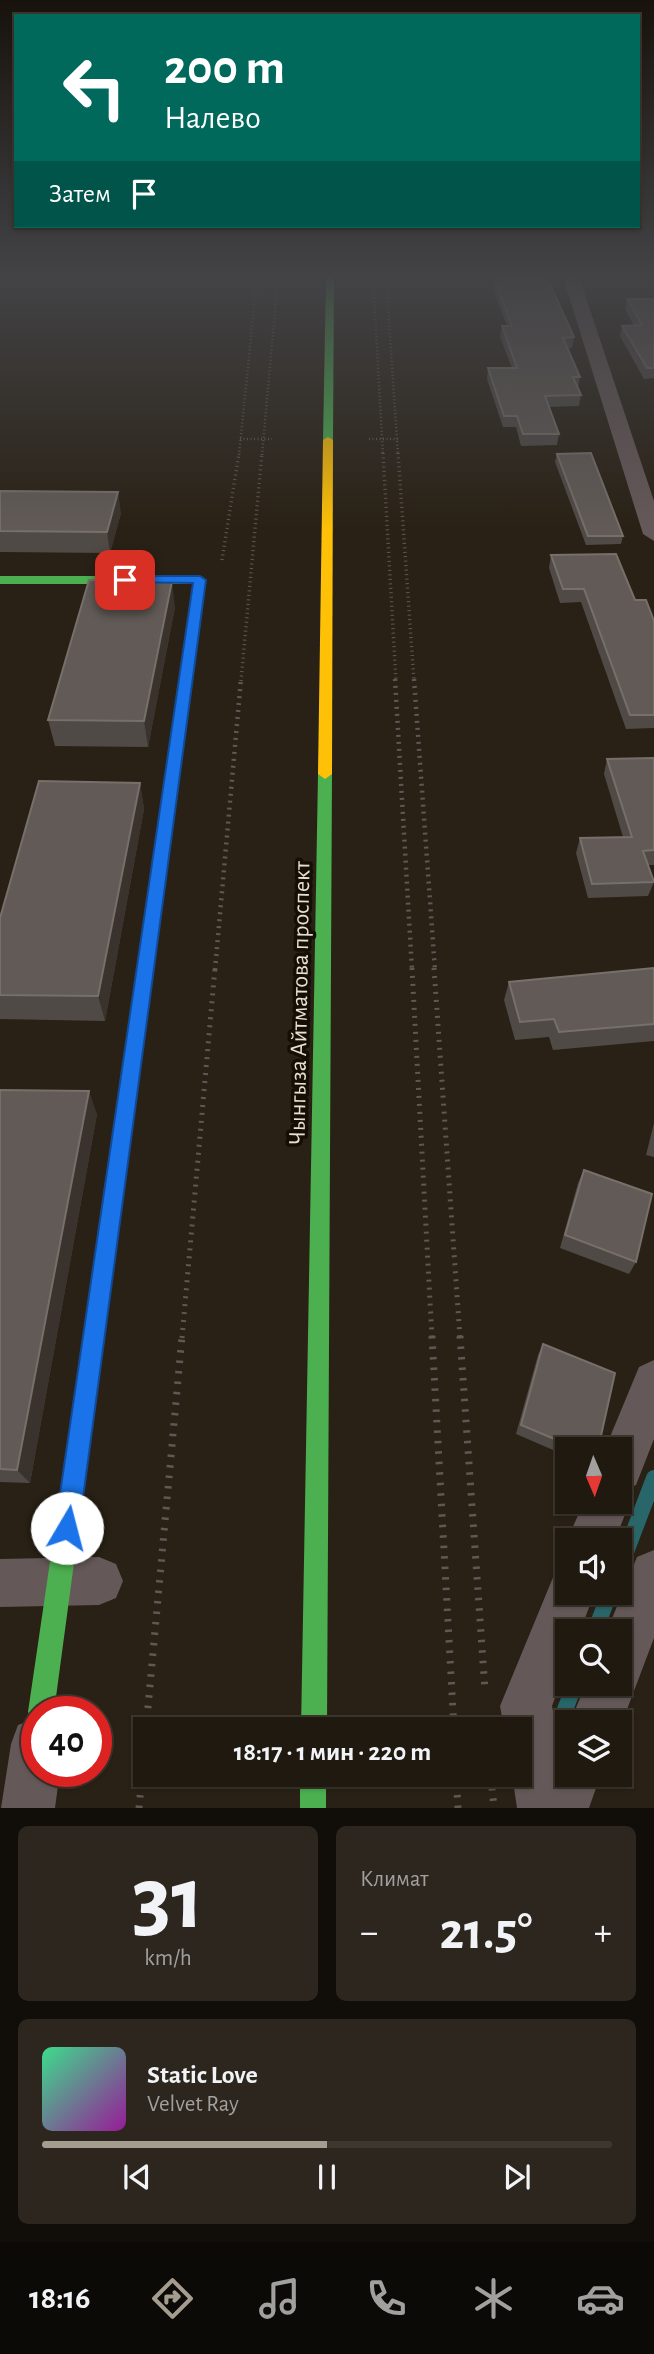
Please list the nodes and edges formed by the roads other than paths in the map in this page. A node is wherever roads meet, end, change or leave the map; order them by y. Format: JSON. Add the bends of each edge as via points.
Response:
{"nodes":[{"id":1,"x":329,"y":361,"type":"edge"},
{"id":2,"x":599,"y":361,"type":"edge"},
{"id":3,"x":654,"y":534,"type":"edge"},
{"id":4,"x":0,"y":580,"type":"edge"},
{"id":5,"x":654,"y":1382,"type":"edge"},
{"id":6,"x":632,"y":1438,"type":"edge"},
{"id":7,"x":654,"y":1574,"type":"edge"},
{"id":8,"x":79,"y":1582,"type":"junction"},
{"id":9,"x":0,"y":1583,"type":"edge"},
{"id":10,"x":566,"y":1605,"type":"edge"},
{"id":11,"x":632,"y":1631,"type":"edge"},
{"id":12,"x":46,"y":1696,"type":"edge"},
{"id":13,"x":314,"y":1717,"type":"edge"},
{"id":14,"x":554,"y":1761,"type":"edge"},
{"id":15,"x":31,"y":1787,"type":"edge"},
{"id":16,"x":313,"y":1787,"type":"edge"},
{"id":17,"x":28,"y":1808,"type":"edge"},
{"id":18,"x":313,"y":1808,"type":"edge"},
{"id":19,"x":544,"y":1808,"type":"edge"},
{"id":20,"x":562,"y":1808,"type":"edge"}],
"edges":[{"from":1,"to":13,"type":"main road","name":"Чынгыза Айтматова проспект"},
{"from":2,"to":3,"type":"street"},
{"from":4,"to":8,"type":"main road","via":[[200,580]]},
{"from":5,"to":6,"type":"street"},
{"from":7,"to":11,"type":"street"},
{"from":8,"to":9,"type":"street"},
{"from":8,"to":12,"type":"main road"},
{"from":10,"to":14,"type":"street","via":[[526,1706]]},
{"from":14,"to":19,"type":"street"},
{"from":14,"to":20,"type":"street"},
{"from":15,"to":17,"type":"street"},
{"from":16,"to":18,"type":"main road"}]}
